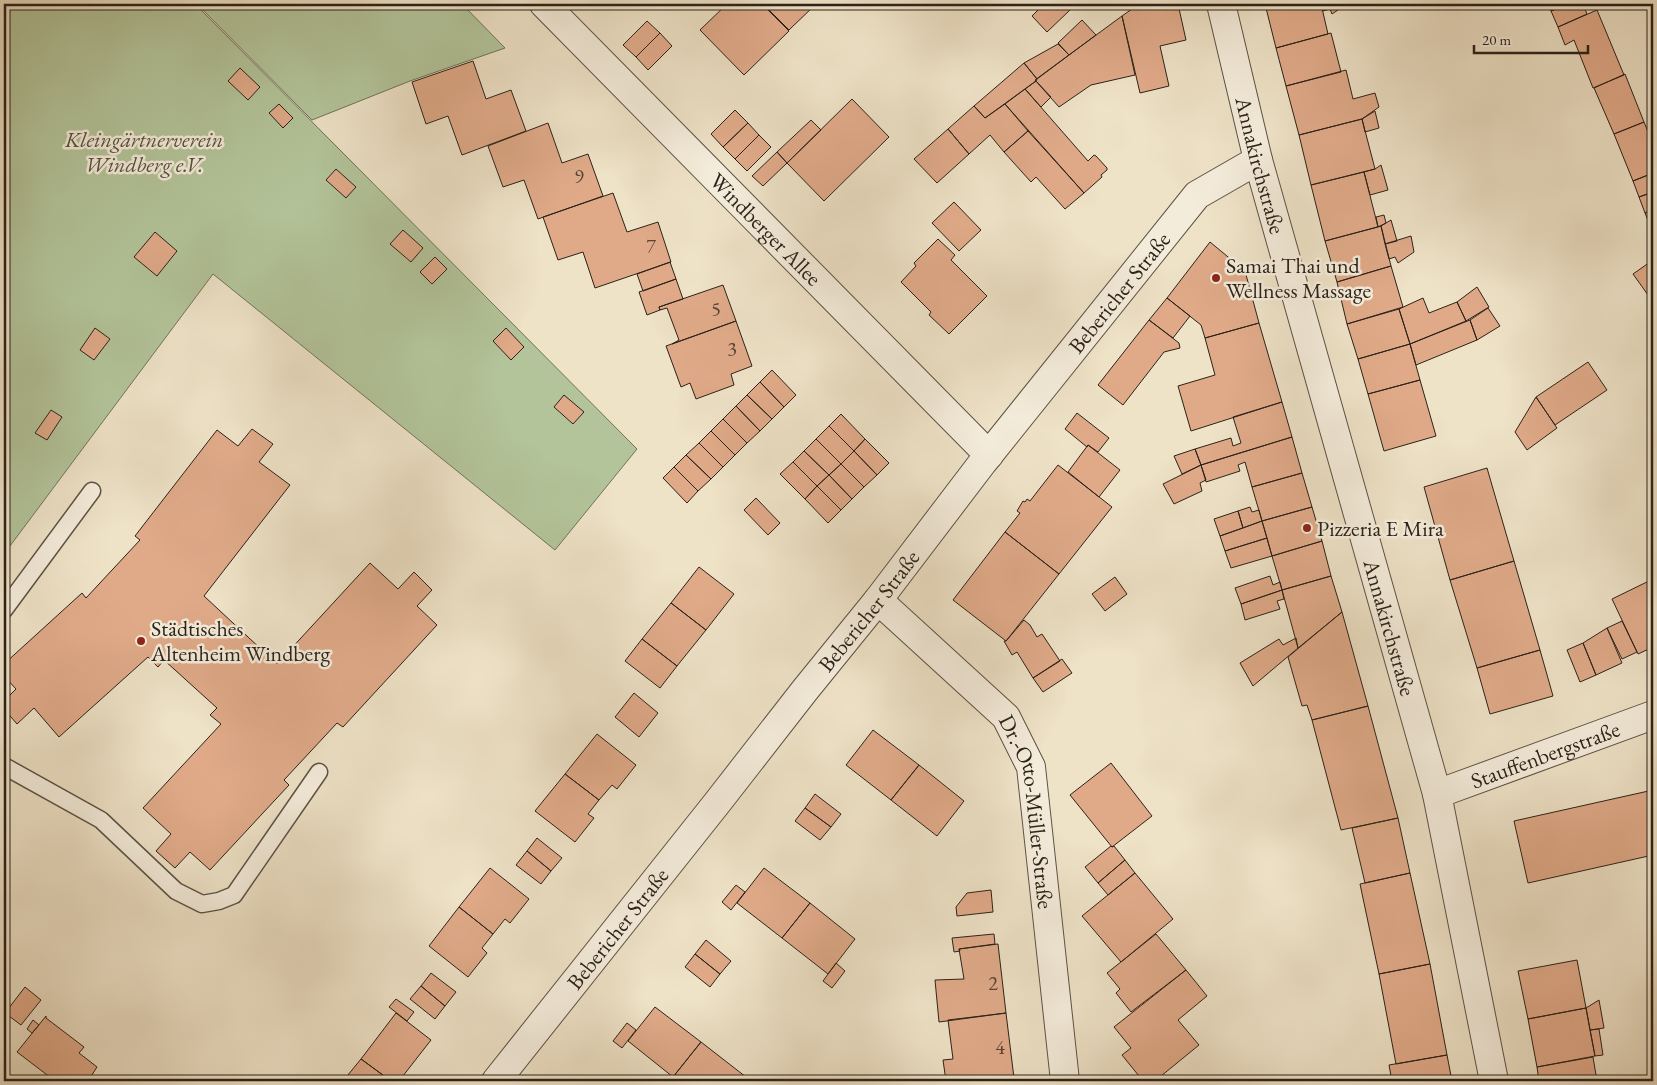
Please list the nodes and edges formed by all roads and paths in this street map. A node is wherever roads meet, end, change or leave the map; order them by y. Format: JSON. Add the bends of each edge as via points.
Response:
{"nodes":[{"id":1,"x":544,"y":4,"type":"edge"},
{"id":2,"x":1221,"y":4,"type":"edge"},
{"id":3,"x":1258,"y":160,"type":"junction"},
{"id":4,"x":989,"y":455,"type":"junction"},
{"id":5,"x":92,"y":491,"type":"dead end"},
{"id":6,"x":878,"y":600,"type":"junction"},
{"id":7,"x":4,"y":610,"type":"edge"},
{"id":8,"x":1653,"y":715,"type":"edge"},
{"id":9,"x":4,"y":766,"type":"edge"},
{"id":10,"x":319,"y":772,"type":"dead end"},
{"id":11,"x":1436,"y":794,"type":"junction"},
{"id":12,"x":496,"y":1081,"type":"edge"},
{"id":13,"x":1065,"y":1081,"type":"edge"},
{"id":14,"x":1494,"y":1081,"type":"edge"}],
"edges":[{"from":1,"to":4,"type":"street","name":"Windberger Allee"},
{"from":2,"to":3,"type":"street","name":"Annakirchstraße"},
{"from":3,"to":4,"type":"street","name":"Bebericher Straße","via":[[1197,195]]},
{"from":3,"to":11,"type":"street","name":"Annakirchstraße"},
{"from":4,"to":6,"type":"street","name":"Bebericher Straße"},
{"from":5,"to":7,"type":"lane"},
{"from":6,"to":12,"type":"street","name":"Bebericher Straße"},
{"from":6,"to":13,"type":"street","name":"Dr.-Otto-Müller-Straße","via":[[1006,717],[1031,768]]},
{"from":8,"to":11,"type":"street","name":"Stauffenbergstraße"},
{"from":9,"to":10,"type":"lane","via":[[101,820],[176,891],[202,904],[234,895]]},
{"from":11,"to":14,"type":"street","name":"Annakirchstraße"}]}
